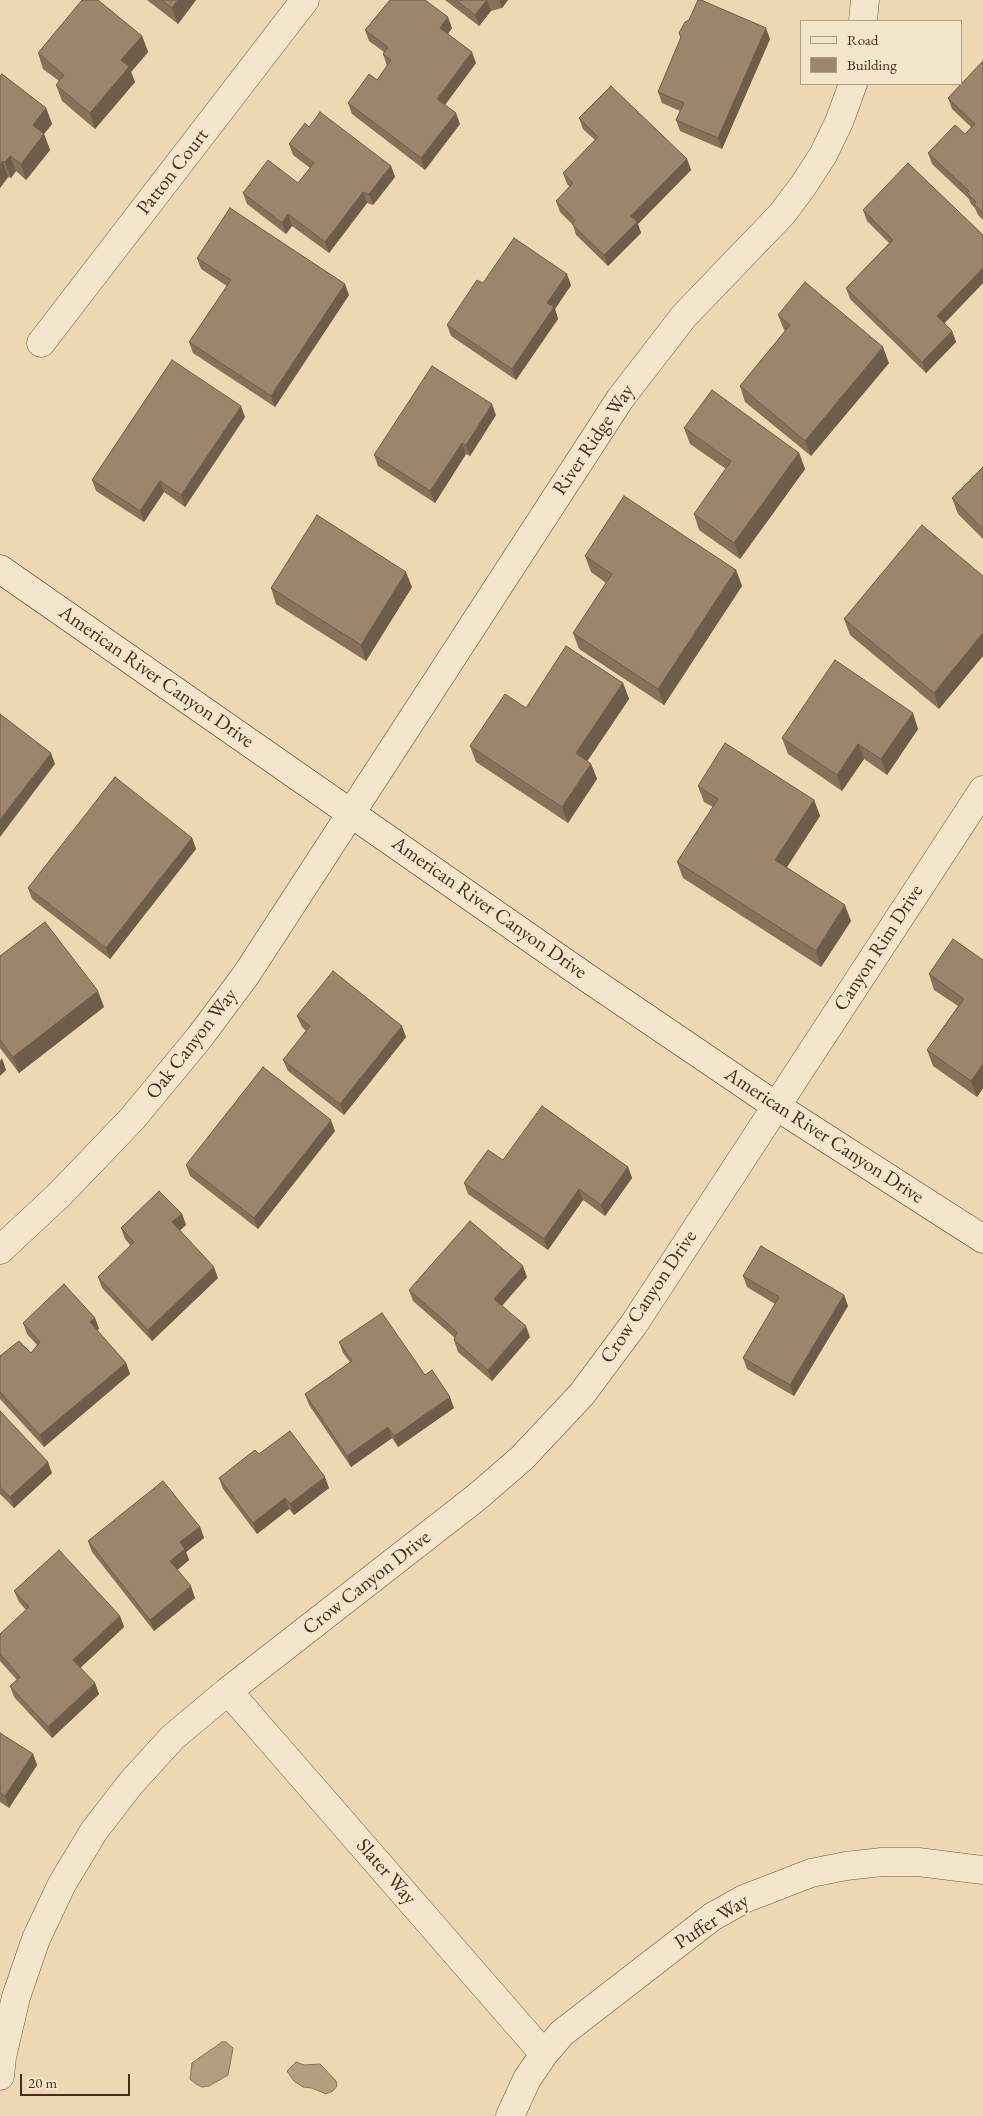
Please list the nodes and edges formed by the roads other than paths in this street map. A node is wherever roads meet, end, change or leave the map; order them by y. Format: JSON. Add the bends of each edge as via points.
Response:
{"nodes":[{"id":1,"x":305,"y":0,"type":"edge"},
{"id":2,"x":865,"y":0,"type":"edge"},
{"id":3,"x":863,"y":20,"type":"edge"},
{"id":4,"x":852,"y":85,"type":"edge"},
{"id":5,"x":41,"y":343,"type":"dead end"},
{"id":6,"x":0,"y":569,"type":"edge"},
{"id":7,"x":983,"y":790,"type":"edge"},
{"id":8,"x":352,"y":813,"type":"junction"},
{"id":9,"x":776,"y":1106,"type":"junction"},
{"id":10,"x":983,"y":1239,"type":"edge"},
{"id":11,"x":0,"y":1250,"type":"edge"},
{"id":12,"x":228,"y":1691,"type":"junction"},
{"id":13,"x":983,"y":1870,"type":"edge"},
{"id":14,"x":544,"y":2054,"type":"junction"},
{"id":15,"x":0,"y":2076,"type":"edge"},
{"id":16,"x":510,"y":2116,"type":"edge"}],
"edges":[{"from":1,"to":5,"type":"street","name":"Patton Court"},
{"from":2,"to":3,"type":"street"},
{"from":4,"to":8,"type":"street","name":"River Ridge Way","via":[[831,138],[803,186],[782,214],[684,316],[620,399]]},
{"from":6,"to":8,"type":"street","name":"American River Canyon Drive"},
{"from":7,"to":9,"type":"street","name":"Canyon Rim Drive"},
{"from":8,"to":9,"type":"street","name":"American River Canyon Drive"},
{"from":8,"to":11,"type":"street","name":"Oak Canyon Way","via":[[246,974],[199,1038],[132,1119],[59,1195]]},
{"from":9,"to":10,"type":"street","name":"American River Canyon Drive"},
{"from":9,"to":12,"type":"street","name":"Crow Canyon Drive","via":[[634,1324],[582,1394],[528,1451],[477,1497]]},
{"from":12,"to":14,"type":"street","name":"Slater Way"},
{"from":12,"to":15,"type":"street","name":"Crow Canyon Drive","via":[[173,1738],[131,1783],[94,1831],[62,1884],[36,1939],[16,1997]]},
{"from":13,"to":14,"type":"street","name":"Puffer Way","via":[[918,1862],[882,1862],[811,1873],[777,1884],[712,1917],[562,2033]]},
{"from":14,"to":16,"type":"street","name":"Puffer Way","via":[[527,2079]]}]}
